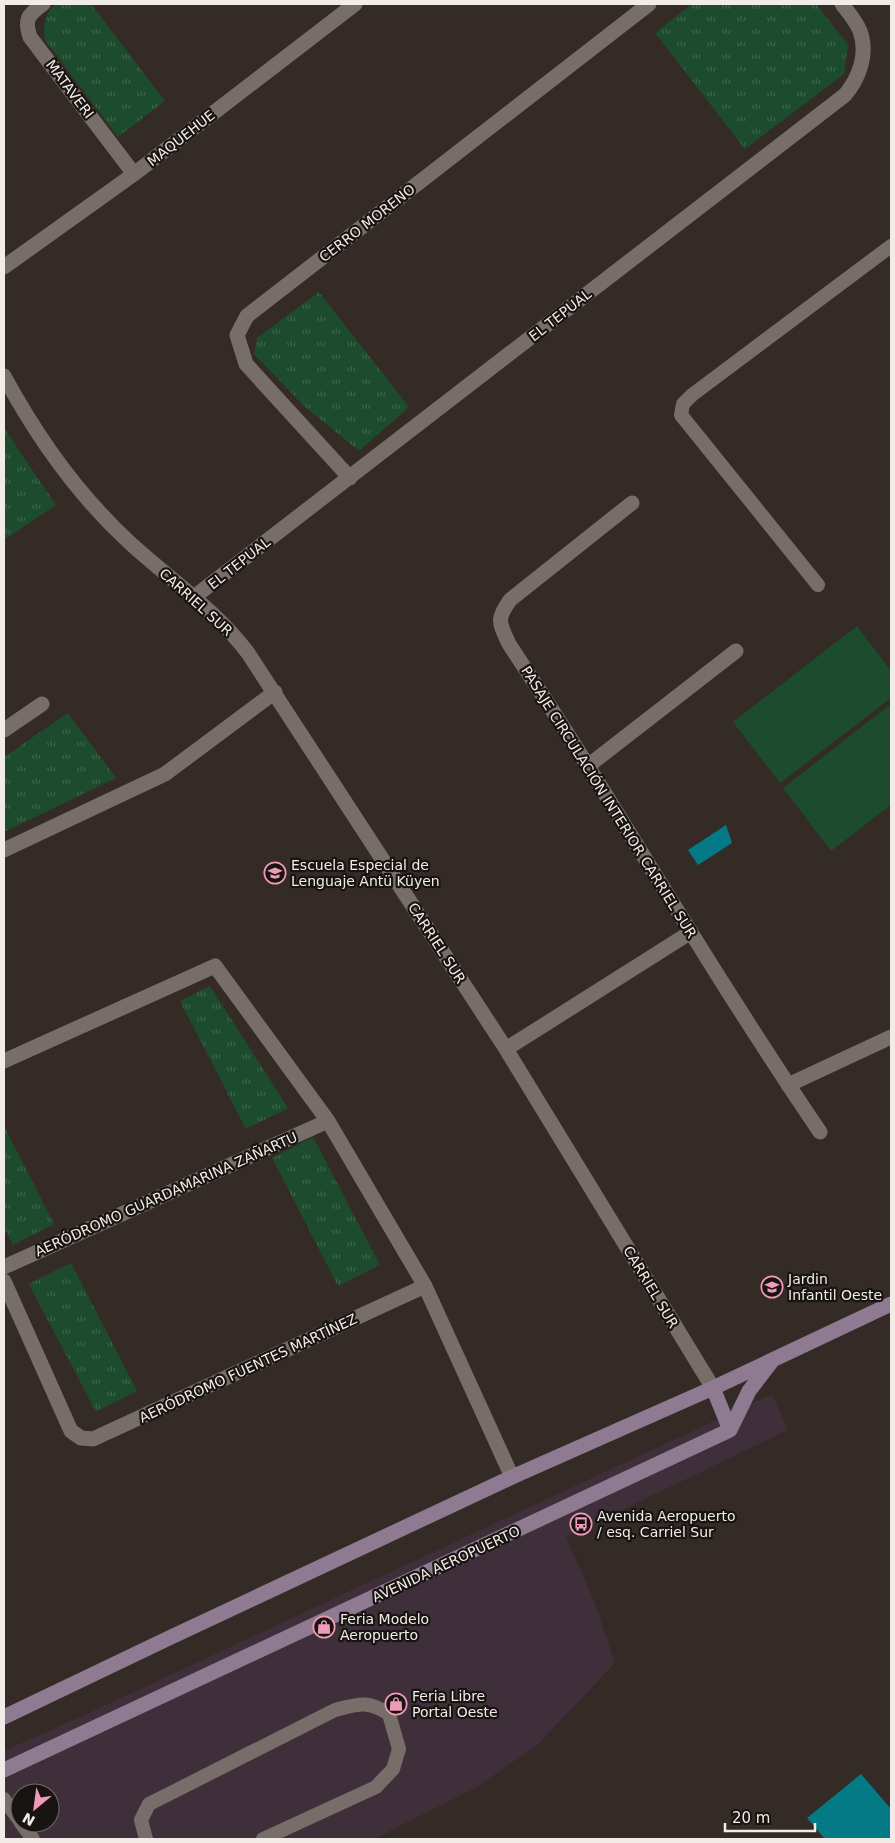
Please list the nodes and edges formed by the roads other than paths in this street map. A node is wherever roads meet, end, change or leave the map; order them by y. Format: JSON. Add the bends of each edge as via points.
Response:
{"nodes":[{"id":1,"x":43,"y":4,"type":"edge"},
{"id":2,"x":355,"y":4,"type":"edge"},
{"id":3,"x":649,"y":4,"type":"edge"},
{"id":4,"x":842,"y":4,"type":"edge"},
{"id":5,"x":134,"y":174,"type":"junction"},
{"id":6,"x":891,"y":246,"type":"edge"},
{"id":7,"x":4,"y":267,"type":"edge"},
{"id":8,"x":4,"y":376,"type":"edge"},
{"id":9,"x":350,"y":478,"type":"junction"},
{"id":10,"x":632,"y":503,"type":"dead end"},
{"id":11,"x":818,"y":585,"type":"dead end"},
{"id":12,"x":194,"y":597,"type":"junction"},
{"id":13,"x":736,"y":651,"type":"dead end"},
{"id":14,"x":275,"y":692,"type":"junction"},
{"id":15,"x":42,"y":704,"type":"dead end"},
{"id":16,"x":4,"y":730,"type":"edge"},
{"id":17,"x":588,"y":766,"type":"junction"},
{"id":18,"x":4,"y":850,"type":"edge"},
{"id":19,"x":691,"y":932,"type":"junction"},
{"id":20,"x":891,"y":1037,"type":"edge"},
{"id":21,"x":506,"y":1049,"type":"junction"},
{"id":22,"x":4,"y":1061,"type":"edge"},
{"id":23,"x":788,"y":1085,"type":"junction"},
{"id":24,"x":328,"y":1121,"type":"junction"},
{"id":25,"x":820,"y":1132,"type":"dead end"},
{"id":26,"x":4,"y":1267,"type":"edge"},
{"id":27,"x":4,"y":1281,"type":"edge"},
{"id":28,"x":425,"y":1286,"type":"junction"},
{"id":29,"x":891,"y":1304,"type":"edge"},
{"id":30,"x":774,"y":1359,"type":"junction"},
{"id":31,"x":713,"y":1388,"type":"junction"},
{"id":32,"x":730,"y":1430,"type":"junction"},
{"id":33,"x":512,"y":1477,"type":"junction"},
{"id":34,"x":4,"y":1717,"type":"edge"},
{"id":35,"x":4,"y":1770,"type":"edge"},
{"id":36,"x":146,"y":1839,"type":"edge"},
{"id":37,"x":263,"y":1839,"type":"edge"}],
"edges":[{"from":1,"to":5,"type":"street","name":"MATAVERI","via":[[28,17],[26,26],[30,37]]},
{"from":2,"to":5,"type":"street","name":"MAQUEHUE"},
{"from":3,"to":9,"type":"street","name":"CERRO MORENO","via":[[247,316],[237,335],[246,364]]},
{"from":4,"to":9,"type":"street","name":"EL TEPUAL","via":[[858,26],[862,43],[859,73],[845,94]]},
{"from":5,"to":7,"type":"street","name":"MAQUEHUE"},
{"from":6,"to":11,"type":"lane","via":[[683,404],[681,415]]},
{"from":8,"to":12,"type":"street","name":"CARRIEL SUR","via":[[23,412],[67,474],[128,541]]},
{"from":9,"to":12,"type":"street","name":"EL TEPUAL"},
{"from":10,"to":17,"type":"street","name":"PASAJE CIRCULACIÓN INTERIOR CARRIEL SUR","via":[[510,600],[500,614],[501,627],[509,644]]},
{"from":12,"to":14,"type":"street","name":"CARRIEL SUR","via":[[236,637]]},
{"from":13,"to":17,"type":"street"},
{"from":14,"to":18,"type":"street","via":[[165,774]]},
{"from":14,"to":21,"type":"street","name":"CARRIEL SUR"},
{"from":15,"to":16,"type":"street"},
{"from":17,"to":19,"type":"street","name":"PASAJE CIRCULACIÓN INTERIOR CARRIEL SUR"},
{"from":19,"to":21,"type":"street"},
{"from":19,"to":23,"type":"street","name":"PASAJE CIRCULACIÓN INTERIOR CARRIEL SUR"},
{"from":20,"to":23,"type":"street"},
{"from":21,"to":31,"type":"street","name":"CARRIEL SUR"},
{"from":22,"to":24,"type":"street","via":[[215,966]]},
{"from":23,"to":25,"type":"street","name":"PASAJE CIRCULACIÓN INTERIOR CARRIEL SUR"},
{"from":24,"to":26,"type":"street","name":"AERÓDROMO GUARDAMARINA ZAÑARTU"},
{"from":24,"to":28,"type":"street"},
{"from":27,"to":28,"type":"street","name":"AERÓDROMO FUENTES MARTÍNEZ","via":[[71,1431],[81,1438],[93,1439]]},
{"from":28,"to":33,"type":"street"},
{"from":29,"to":30,"type":"street"},
{"from":30,"to":31,"type":"street"},
{"from":30,"to":32,"type":"street","via":[[749,1391]]},
{"from":31,"to":32,"type":"street","name":"CARRIEL SUR"},
{"from":31,"to":33,"type":"street"},
{"from":32,"to":35,"type":"street","name":"AVENIDA AEROPUERTO"},
{"from":33,"to":34,"type":"street"},
{"from":36,"to":37,"type":"lane","via":[[141,1820],[150,1804],[157,1800],[335,1710],[360,1703],[378,1706],[389,1714],[399,1750],[393,1769],[376,1787]]}]}
